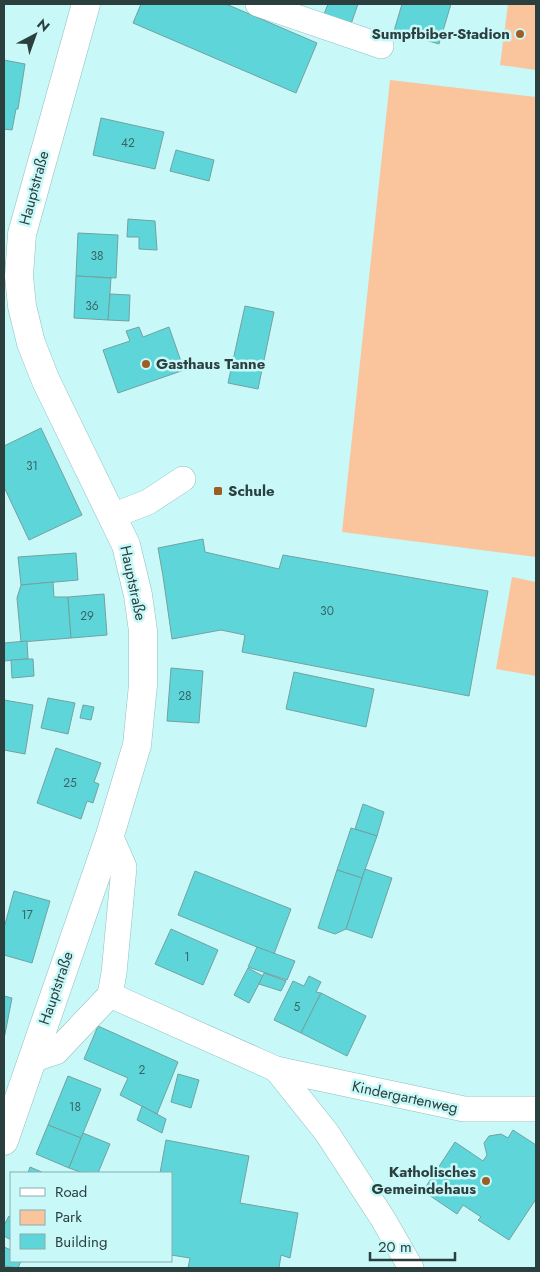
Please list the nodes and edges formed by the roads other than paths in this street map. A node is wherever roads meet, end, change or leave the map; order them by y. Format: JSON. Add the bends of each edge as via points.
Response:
{"nodes":[{"id":1,"x":86,"y":4,"type":"edge"},
{"id":2,"x":258,"y":4,"type":"edge"},
{"id":3,"x":381,"y":46,"type":"dead end"},
{"id":4,"x":183,"y":479,"type":"dead end"},
{"id":5,"x":112,"y":516,"type":"junction"},
{"id":6,"x":110,"y":835,"type":"junction"},
{"id":7,"x":110,"y":995,"type":"junction"},
{"id":8,"x":32,"y":1060,"type":"junction"},
{"id":9,"x":276,"y":1069,"type":"junction"},
{"id":10,"x":536,"y":1109,"type":"edge"},
{"id":11,"x":4,"y":1141,"type":"edge"},
{"id":12,"x":411,"y":1268,"type":"edge"}],
"edges":[{"from":1,"to":5,"type":"street","name":"Hauptstraße","via":[[22,234],[19,276],[31,343],[46,381]]},
{"from":2,"to":3,"type":"street"},
{"from":4,"to":5,"type":"street","via":[[148,502]]},
{"from":5,"to":6,"type":"street","name":"Hauptstraße","via":[[126,545],[138,595],[143,632],[143,685],[137,745]]},
{"from":6,"to":7,"type":"street","via":[[124,867]]},
{"from":6,"to":8,"type":"street","name":"Hauptstraße"},
{"from":7,"to":8,"type":"street","via":[[56,1052]]},
{"from":7,"to":9,"type":"street","name":"Kindergartenweg"},
{"from":8,"to":11,"type":"street","name":"Hauptstraße"},
{"from":9,"to":10,"type":"street","name":"Kindergartenweg","via":[[464,1109]]},
{"from":9,"to":12,"type":"street","name":"Kindergartenweg","via":[[327,1133]]}]}
